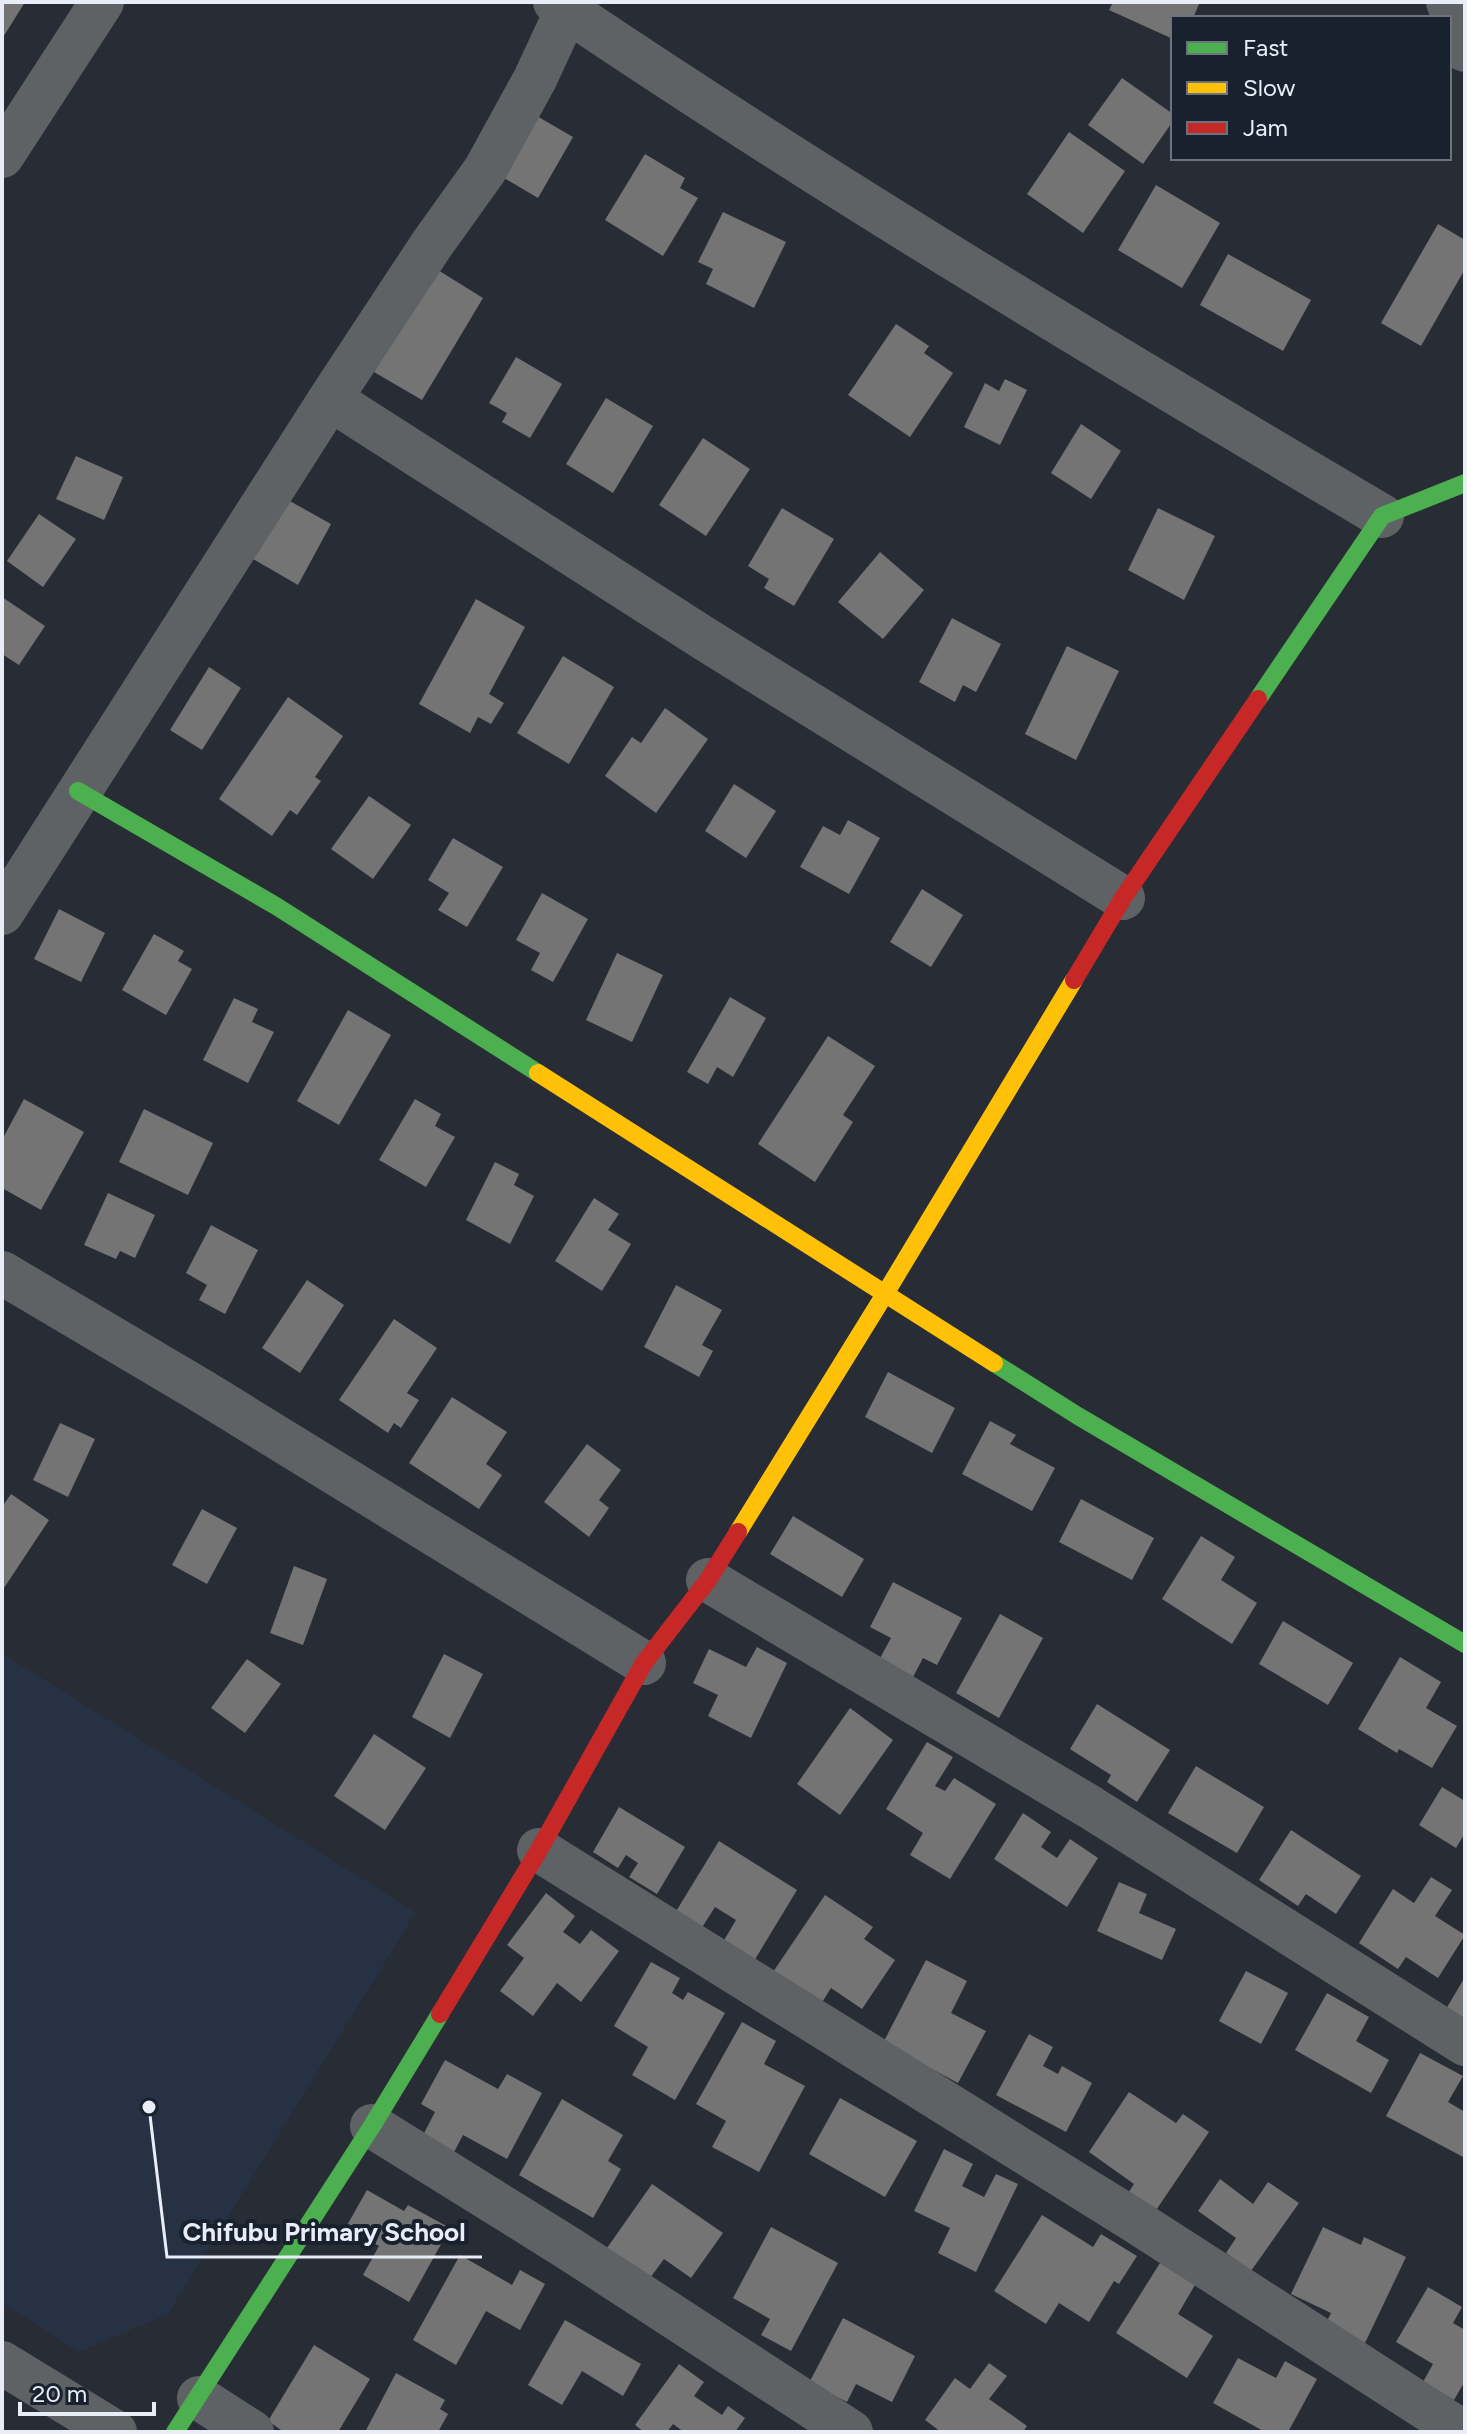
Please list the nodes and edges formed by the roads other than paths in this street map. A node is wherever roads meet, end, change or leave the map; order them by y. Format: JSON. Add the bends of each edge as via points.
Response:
{"nodes":[{"id":1,"x":102,"y":2,"type":"edge"},
{"id":2,"x":1448,"y":2,"type":"edge"},
{"id":3,"x":561,"y":6,"type":"edge"},
{"id":4,"x":1465,"y":50,"type":"edge"},
{"id":5,"x":2,"y":156,"type":"edge"},
{"id":6,"x":330,"y":399,"type":"junction"},
{"id":7,"x":1465,"y":483,"type":"edge"},
{"id":8,"x":1382,"y":516,"type":"junction"},
{"id":9,"x":78,"y":791,"type":"junction"},
{"id":10,"x":1123,"y":898,"type":"junction"},
{"id":11,"x":2,"y":913,"type":"edge"},
{"id":12,"x":2,"y":1273,"type":"edge"},
{"id":13,"x":885,"y":1294,"type":"junction"},
{"id":14,"x":708,"y":1580,"type":"junction"},
{"id":15,"x":1465,"y":1644,"type":"edge"},
{"id":16,"x":644,"y":1663,"type":"junction"},
{"id":17,"x":539,"y":1850,"type":"junction"},
{"id":18,"x":1465,"y":2044,"type":"edge"},
{"id":19,"x":372,"y":2126,"type":"junction"},
{"id":20,"x":2,"y":2363,"type":"edge"},
{"id":21,"x":187,"y":2415,"type":"edge"},
{"id":22,"x":115,"y":2432,"type":"edge"},
{"id":23,"x":252,"y":2432,"type":"edge"},
{"id":24,"x":851,"y":2432,"type":"edge"},
{"id":25,"x":1463,"y":2432,"type":"edge"}],
"edges":[{"from":1,"to":5,"type":"street"},
{"from":2,"to":4,"type":"street"},
{"from":3,"to":6,"type":"street","via":[[535,79],[485,170]]},
{"from":3,"to":8,"type":"street","via":[[1069,330]]},
{"from":6,"to":9,"type":"street"},
{"from":6,"to":10,"type":"street"},
{"from":7,"to":8,"type":"street"},
{"from":8,"to":10,"type":"street"},
{"from":9,"to":11,"type":"street"},
{"from":9,"to":13,"type":"street","via":[[276,906]]},
{"from":10,"to":13,"type":"street"},
{"from":12,"to":16,"type":"street"},
{"from":13,"to":14,"type":"street"},
{"from":13,"to":15,"type":"street","via":[[1078,1416]]},
{"from":14,"to":16,"type":"street"},
{"from":14,"to":18,"type":"street","via":[[1090,1807]]},
{"from":16,"to":17,"type":"street"},
{"from":17,"to":19,"type":"street"},
{"from":17,"to":25,"type":"street"},
{"from":19,"to":21,"type":"street"},
{"from":19,"to":24,"type":"street"},
{"from":20,"to":22,"type":"street"},
{"from":21,"to":23,"type":"street"}]}
